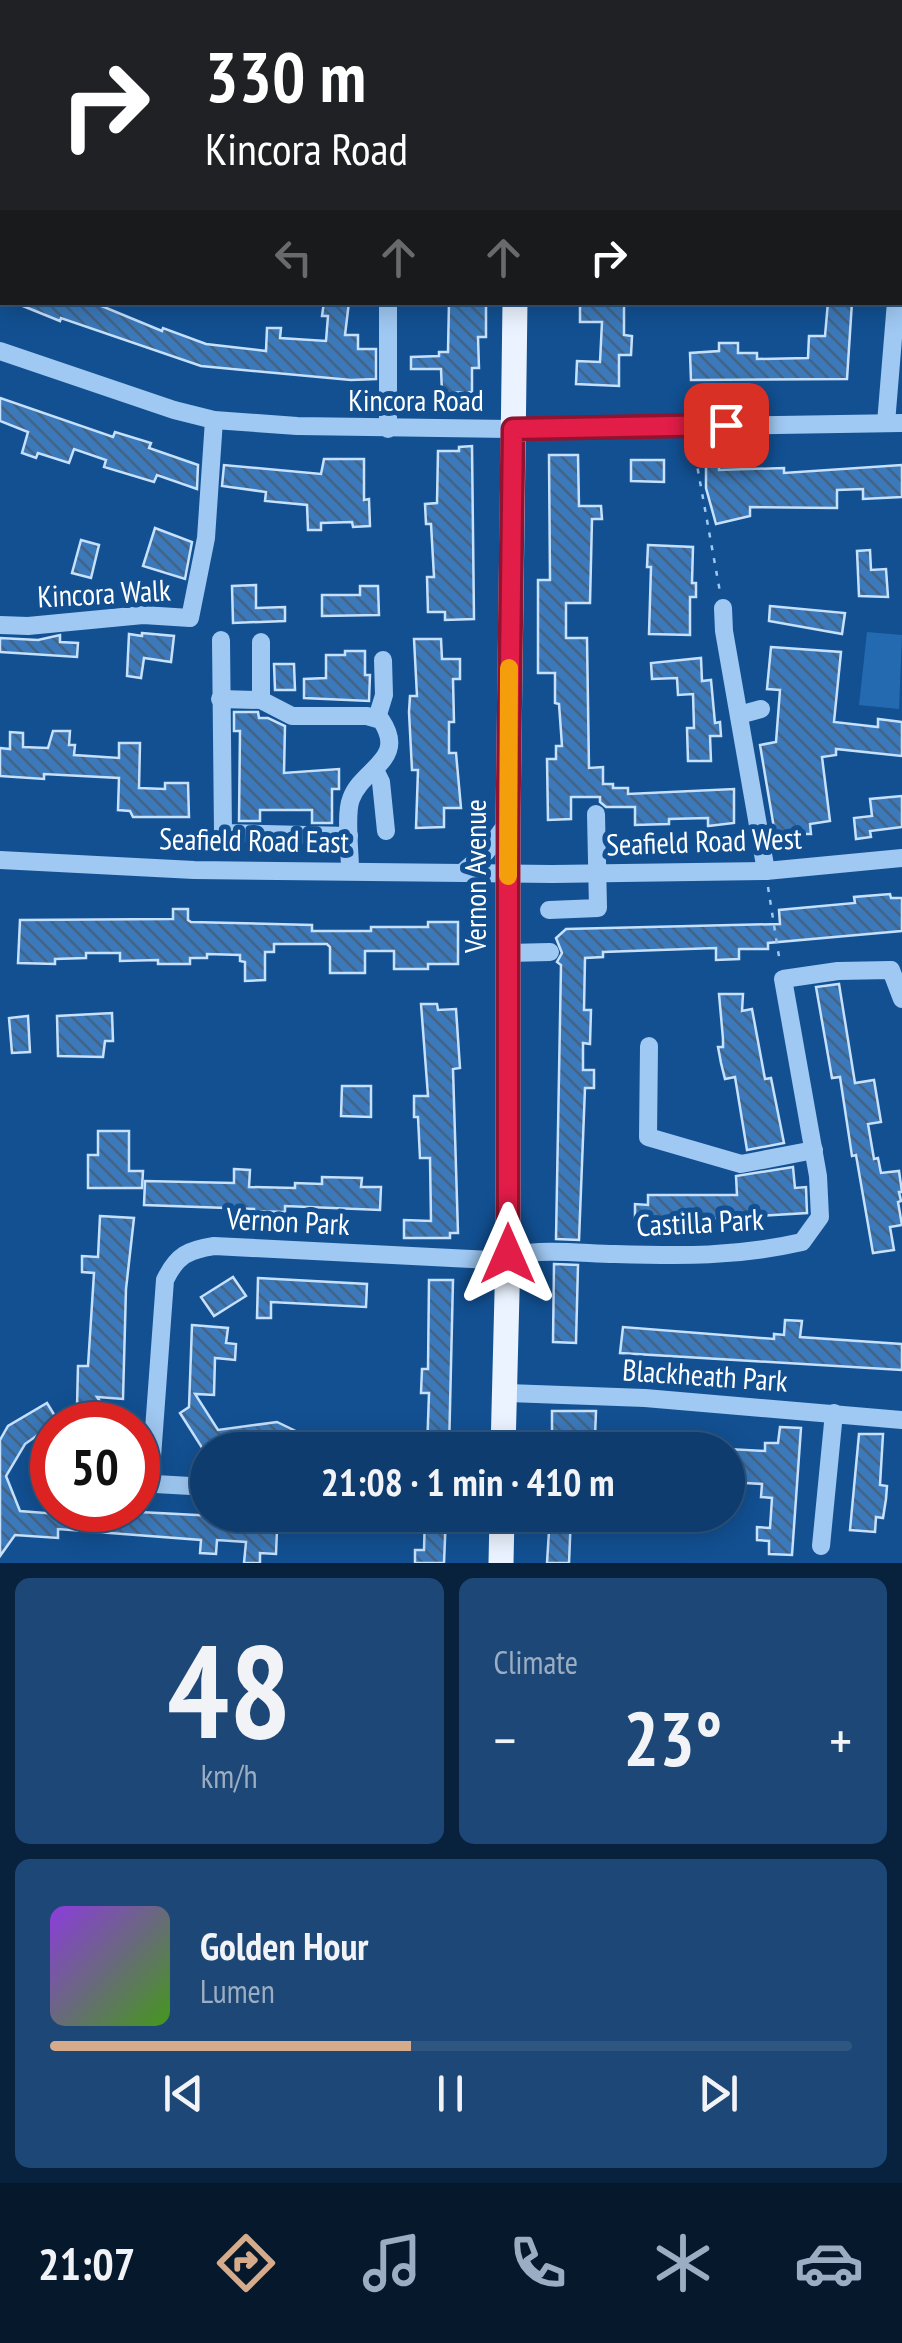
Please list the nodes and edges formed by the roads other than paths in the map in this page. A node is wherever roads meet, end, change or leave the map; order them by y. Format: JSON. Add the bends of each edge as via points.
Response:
{"nodes":[{"id":1,"x":388,"y":305,"type":"edge"},
{"id":2,"x":515,"y":305,"type":"edge"},
{"id":3,"x":896,"y":305,"type":"edge"},
{"id":4,"x":0,"y":352,"type":"edge"},
{"id":5,"x":214,"y":420,"type":"junction"},
{"id":6,"x":894,"y":423,"type":"edge"},
{"id":7,"x":388,"y":429,"type":"junction"},
{"id":8,"x":513,"y":429,"type":"junction"},
{"id":9,"x":723,"y":608,"type":"road end"},
{"id":10,"x":0,"y":625,"type":"edge"},
{"id":11,"x":221,"y":640,"type":"dead end"},
{"id":12,"x":261,"y":642,"type":"dead end"},
{"id":13,"x":383,"y":660,"type":"dead end"},
{"id":14,"x":220,"y":699,"type":"junction"},
{"id":15,"x":260,"y":700,"type":"junction"},
{"id":16,"x":761,"y":709,"type":"dead end"},
{"id":17,"x":738,"y":715,"type":"junction"},
{"id":18,"x":377,"y":718,"type":"junction"},
{"id":19,"x":375,"y":770,"type":"junction"},
{"id":20,"x":596,"y":814,"type":"dead end"},
{"id":21,"x":508,"y":822,"type":"junction"},
{"id":22,"x":386,"y":831,"type":"dead end"},
{"id":23,"x":350,"y":836,"type":"junction"},
{"id":24,"x":902,"y":858,"type":"edge"},
{"id":25,"x":0,"y":860,"type":"edge"},
{"id":26,"x":350,"y":869,"type":"junction"},
{"id":27,"x":766,"y":871,"type":"junction"},
{"id":28,"x":463,"y":872,"type":"junction"},
{"id":29,"x":508,"y":873,"type":"junction"},
{"id":30,"x":598,"y":873,"type":"junction"},
{"id":31,"x":548,"y":910,"type":"dead end"},
{"id":32,"x":550,"y":952,"type":"dead end"},
{"id":33,"x":508,"y":953,"type":"junction"},
{"id":34,"x":902,"y":999,"type":"edge"},
{"id":35,"x":649,"y":1046,"type":"dead end"},
{"id":36,"x":814,"y":1150,"type":"junction"},
{"id":37,"x":508,"y":1254,"type":"junction"},
{"id":38,"x":504,"y":1393,"type":"junction"},
{"id":39,"x":152,"y":1402,"type":"edge"},
{"id":40,"x":834,"y":1413,"type":"junction"},
{"id":41,"x":902,"y":1420,"type":"edge"},
{"id":42,"x":504,"y":1432,"type":"edge"},
{"id":43,"x":160,"y":1485,"type":"edge"},
{"id":44,"x":190,"y":1487,"type":"edge"},
{"id":45,"x":502,"y":1532,"type":"edge"},
{"id":46,"x":822,"y":1546,"type":"dead end"},
{"id":47,"x":501,"y":1563,"type":"edge"}],
"edges":[{"from":1,"to":7,"type":"street"},
{"from":2,"to":8,"type":"main road","name":"Vernon Avenue"},
{"from":3,"to":6,"type":"street"},
{"from":4,"to":5,"type":"street","name":"Kincora Road"},
{"from":5,"to":7,"type":"street","name":"Kincora Road"},
{"from":5,"to":10,"type":"street","name":"Kincora Walk","via":[[206,538],[190,618],[143,614]]},
{"from":6,"to":8,"type":"street","name":"Kincora Road"},
{"from":7,"to":8,"type":"street","name":"Kincora Road"},
{"from":8,"to":21,"type":"main road","name":"Vernon Avenue"},
{"from":9,"to":17,"type":"street"},
{"from":11,"to":14,"type":"street"},
{"from":12,"to":15,"type":"street"},
{"from":13,"to":18,"type":"street"},
{"from":14,"to":15,"type":"street"},
{"from":14,"to":23,"type":"street","via":[[224,833]]},
{"from":15,"to":18,"type":"street","via":[[292,716]]},
{"from":16,"to":17,"type":"street"},
{"from":17,"to":27,"type":"street"},
{"from":18,"to":19,"type":"street","via":[[390,735]]},
{"from":19,"to":22,"type":"street"},
{"from":19,"to":23,"type":"street","via":[[349,801]]},
{"from":20,"to":30,"type":"street"},
{"from":21,"to":28,"type":"street"},
{"from":21,"to":29,"type":"main road","name":"Vernon Avenue"},
{"from":23,"to":26,"type":"street"},
{"from":24,"to":27,"type":"street","name":"Seafield Road West"},
{"from":25,"to":26,"type":"street","name":"Seafield Road East","via":[[194,870]]},
{"from":26,"to":28,"type":"street","name":"Seafield Road East"},
{"from":27,"to":30,"type":"street","name":"Seafield Road West"},
{"from":28,"to":29,"type":"street","name":"Seafield Road East"},
{"from":29,"to":30,"type":"street","name":"Seafield Road West"},
{"from":29,"to":33,"type":"main road","name":"Vernon Avenue"},
{"from":30,"to":31,"type":"street","via":[[598,908]]},
{"from":32,"to":33,"type":"street"},
{"from":33,"to":37,"type":"main road","name":"Vernon Avenue"},
{"from":34,"to":36,"type":"street","name":"Castilla Park","via":[[892,970],[783,979]]},
{"from":35,"to":36,"type":"street","via":[[648,1138],[741,1164]]},
{"from":36,"to":37,"type":"street","name":"Castilla Park","via":[[820,1218],[802,1242],[695,1256]]},
{"from":37,"to":38,"type":"main road","name":"Vernon Avenue"},
{"from":37,"to":39,"type":"street","name":"Vernon Park","via":[[491,1260],[189,1250],[174,1260],[165,1280]]},
{"from":38,"to":40,"type":"street","name":"Blackheath Park"},
{"from":38,"to":42,"type":"main road","name":"Vernon Avenue"},
{"from":40,"to":41,"type":"street","name":"Blackheath Park"},
{"from":40,"to":46,"type":"street"},
{"from":43,"to":44,"type":"street","name":"Vernon Park"},
{"from":45,"to":47,"type":"main road"}]}
